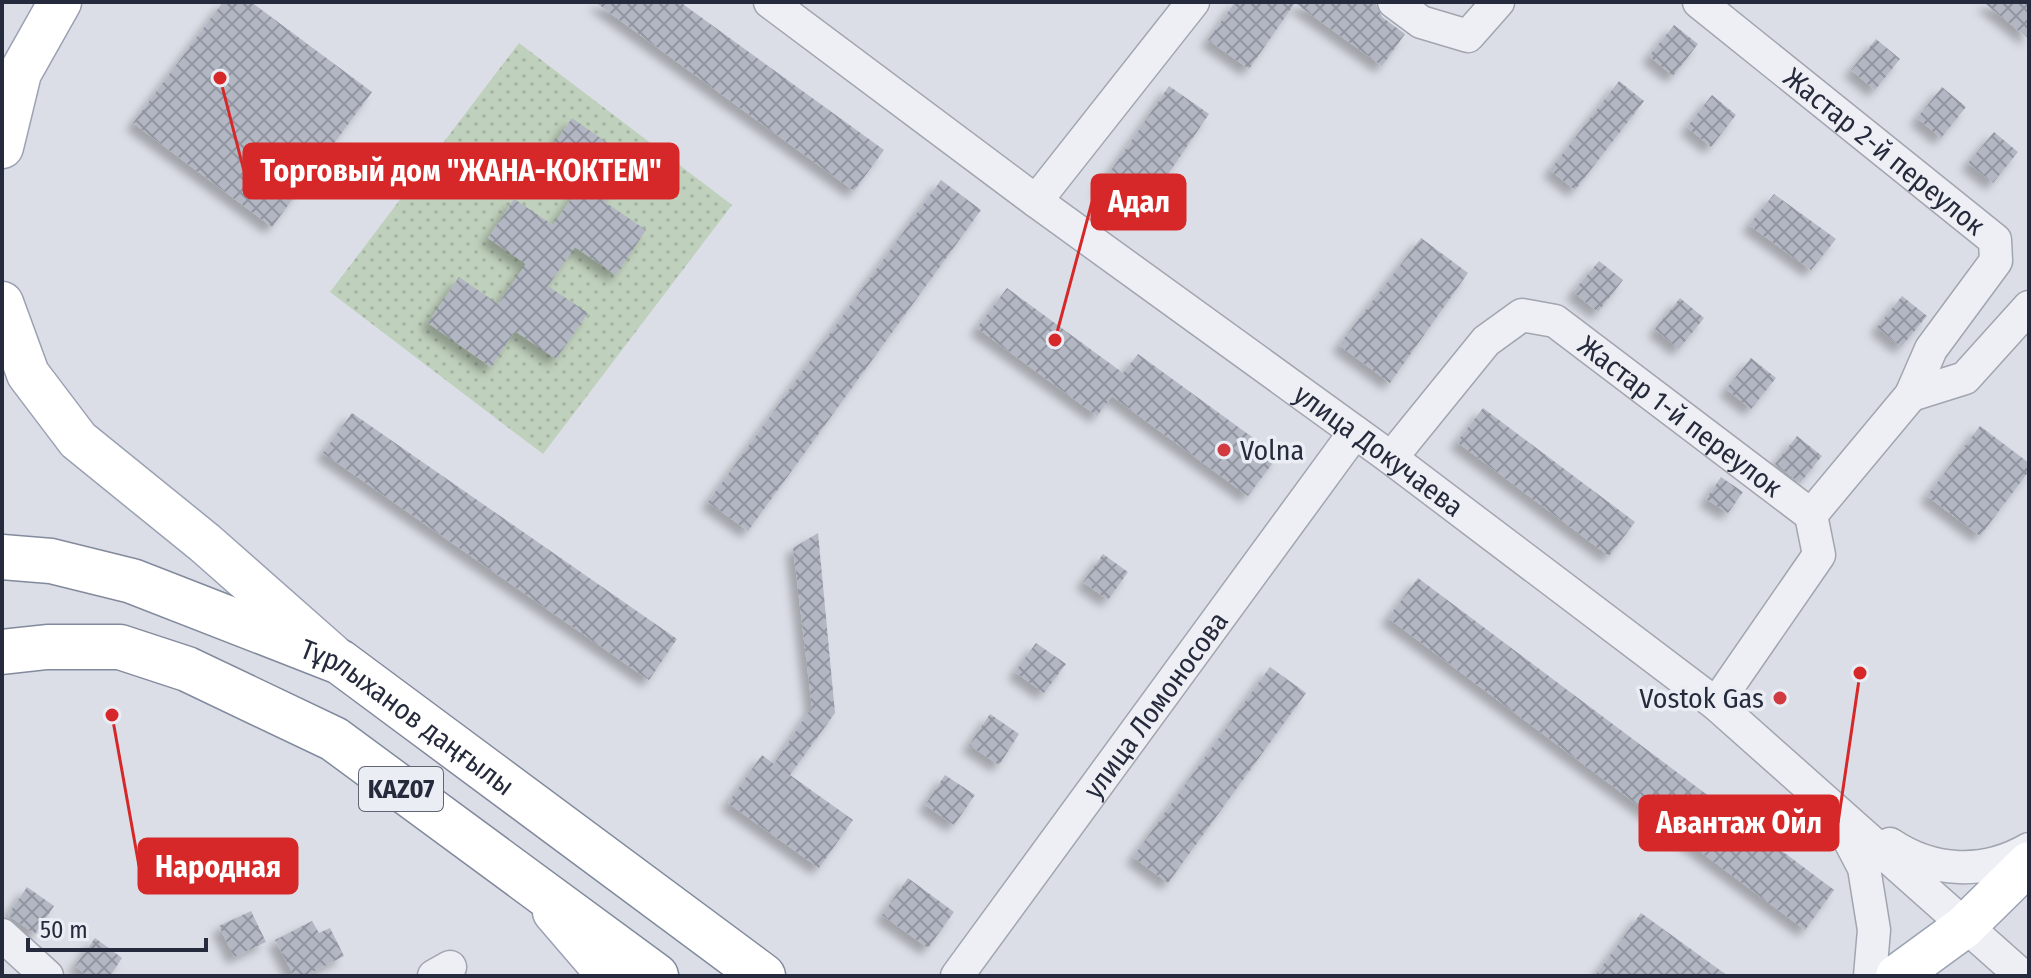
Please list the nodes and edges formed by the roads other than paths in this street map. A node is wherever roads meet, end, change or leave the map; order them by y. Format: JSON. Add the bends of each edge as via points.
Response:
{"nodes":[{"id":1,"x":58,"y":2,"type":"edge"},
{"id":2,"x":770,"y":2,"type":"edge"},
{"id":3,"x":1193,"y":2,"type":"edge"},
{"id":4,"x":1394,"y":2,"type":"edge"},
{"id":5,"x":1498,"y":2,"type":"edge"},
{"id":6,"x":1699,"y":2,"type":"edge"},
{"id":7,"x":2,"y":63,"type":"edge"},
{"id":8,"x":2,"y":147,"type":"edge"},
{"id":9,"x":1036,"y":201,"type":"junction"},
{"id":10,"x":2,"y":303,"type":"edge"},
{"id":11,"x":2029,"y":307,"type":"edge"},
{"id":12,"x":1911,"y":395,"type":"junction"},
{"id":13,"x":1355,"y":432,"type":"junction"},
{"id":14,"x":1391,"y":458,"type":"junction"},
{"id":15,"x":1811,"y":515,"type":"junction"},
{"id":16,"x":2,"y":557,"type":"edge"},
{"id":17,"x":2,"y":652,"type":"edge"},
{"id":18,"x":340,"y":662,"type":"junction"},
{"id":19,"x":1716,"y":704,"type":"junction"},
{"id":20,"x":1830,"y":804,"type":"junction"},
{"id":21,"x":2029,"y":849,"type":"edge"},
{"id":22,"x":2029,"y":863,"type":"edge"},
{"id":23,"x":527,"y":881,"type":"junction"},
{"id":24,"x":1964,"y":927,"type":"junction"},
{"id":25,"x":2,"y":935,"type":"edge"},
{"id":26,"x":47,"y":976,"type":"edge"},
{"id":27,"x":609,"y":976,"type":"edge"},
{"id":28,"x":656,"y":976,"type":"edge"},
{"id":29,"x":763,"y":976,"type":"edge"},
{"id":30,"x":957,"y":976,"type":"edge"},
{"id":31,"x":1870,"y":976,"type":"edge"},
{"id":32,"x":1897,"y":976,"type":"edge"},
{"id":33,"x":1933,"y":976,"type":"edge"},
{"id":34,"x":2022,"y":976,"type":"edge"}],
"edges":[{"from":1,"to":7,"type":"main road"},
{"from":1,"to":8,"type":"main road","via":[[20,73]]},
{"from":2,"to":9,"type":"street","name":"улица Докучаева"},
{"from":3,"to":9,"type":"street"},
{"from":4,"to":5,"type":"street","via":[[1421,22],[1468,36]]},
{"from":6,"to":12,"type":"street","name":"Жастар 2-й переулок","via":[[1995,240],[1996,261],[1931,349]]},
{"from":9,"to":13,"type":"street","name":"улица Докучаева"},
{"from":10,"to":18,"type":"main road","via":[[28,374],[78,440]]},
{"from":11,"to":12,"type":"street","via":[[1965,378]]},
{"from":12,"to":15,"type":"street","name":"Жастар 2-й переулок"},
{"from":13,"to":14,"type":"street","name":"улица Докучаева"},
{"from":13,"to":30,"type":"street","name":"улица Ломоносова"},
{"from":14,"to":15,"type":"street","name":"Жастар 1-й переулок","via":[[1486,341],[1522,315],[1534,316],[1555,321]]},
{"from":14,"to":19,"type":"street","name":"улица Докучаева"},
{"from":15,"to":19,"type":"street","name":"Жастар 1-й переулок","via":[[1819,555]]},
{"from":16,"to":18,"type":"highway","name":"Тұрлыханов даңғылы","number":"KAZ07","via":[[51,561],[132,581]]},
{"from":17,"to":23,"type":"highway","name":"Тұрлыханов даңғылы","number":"KAZ07","via":[[120,647],[187,669],[334,739]]},
{"from":18,"to":29,"type":"highway","name":"Тұрлыханов даңғылы","number":"KAZ07"},
{"from":19,"to":20,"type":"street","name":"улица Докучаева"},
{"from":20,"to":21,"type":"street","via":[[1900,851],[1930,864],[1965,868],[2006,862]]},
{"from":20,"to":24,"type":"street","name":"улица Докучаева"},
{"from":20,"to":31,"type":"street","via":[[1864,868],[1874,930]]},
{"from":22,"to":24,"type":"main road"},
{"from":23,"to":27,"type":"main road"},
{"from":23,"to":28,"type":"highway","name":"Тұрлыханов даңғылы","number":"KAZ07"},
{"from":24,"to":32,"type":"main road"},
{"from":24,"to":33,"type":"main road"},
{"from":24,"to":34,"type":"street","name":"улица Докучаева"},
{"from":25,"to":26,"type":"street"}]}
